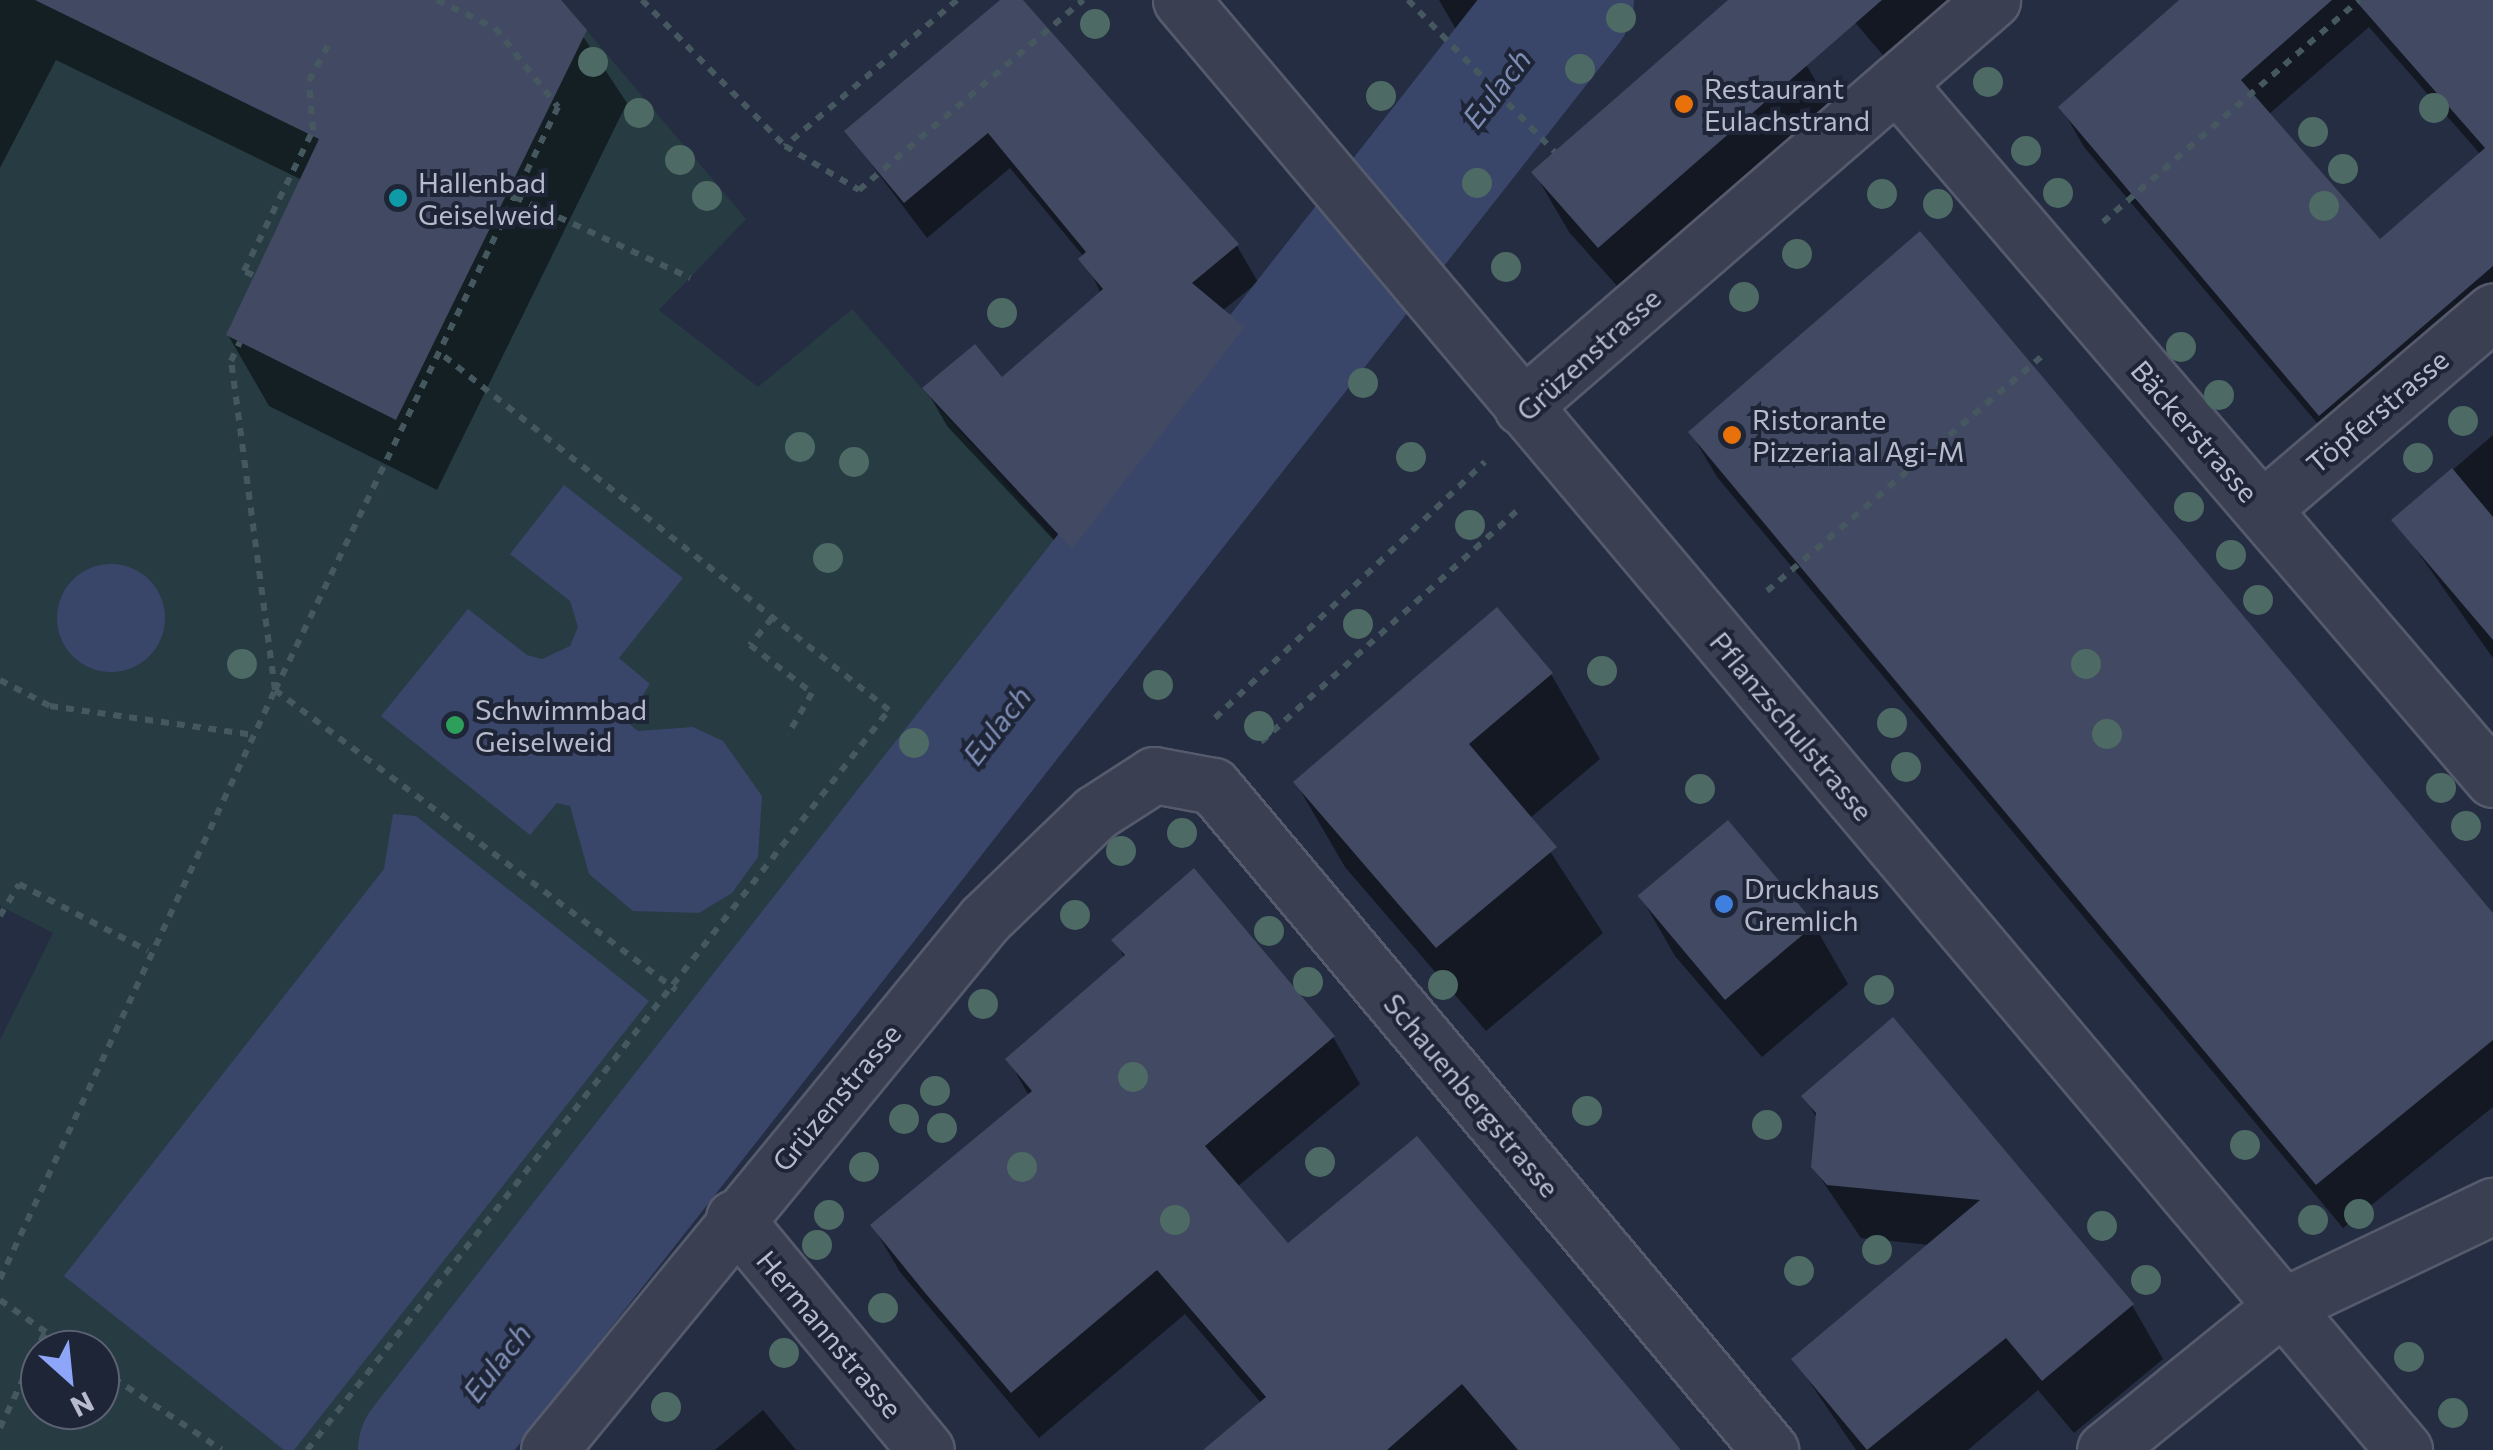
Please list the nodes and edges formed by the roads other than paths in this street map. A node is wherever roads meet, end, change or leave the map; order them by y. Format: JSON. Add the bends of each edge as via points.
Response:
{"nodes":[{"id":1,"x":1181,"y":0,"type":"edge"},
{"id":2,"x":1992,"y":0,"type":"edge"},
{"id":3,"x":1896,"y":83,"type":"junction"},
{"id":4,"x":2493,"y":312,"type":"edge"},
{"id":5,"x":1522,"y":407,"type":"junction"},
{"id":6,"x":2262,"y":509,"type":"junction"},
{"id":7,"x":1154,"y":775,"type":"joint"},
{"id":8,"x":2493,"y":779,"type":"edge"},
{"id":9,"x":2493,"y":1206,"type":"edge"},
{"id":10,"x":734,"y":1218,"type":"junction"},
{"id":11,"x":2283,"y":1306,"type":"junction"},
{"id":12,"x":549,"y":1450,"type":"edge"},
{"id":13,"x":926,"y":1450,"type":"edge"},
{"id":14,"x":1770,"y":1450,"type":"edge"},
{"id":15,"x":2105,"y":1450,"type":"edge"},
{"id":16,"x":2404,"y":1450,"type":"edge"}],
"edges":[{"from":1,"to":5,"type":"street","name":"Pflanzschulstrasse"},
{"from":2,"to":3,"type":"street","name":"Grüzenstrasse"},
{"from":3,"to":5,"type":"street","name":"Grüzenstrasse"},
{"from":3,"to":6,"type":"street","name":"Bäckerstrasse"},
{"from":4,"to":6,"type":"street","name":"Töpferstrasse"},
{"from":5,"to":11,"type":"street","name":"Pflanzschulstrasse"},
{"from":6,"to":8,"type":"street","name":"Bäckerstrasse"},
{"from":7,"to":10,"type":"street","name":"Grüzenstrasse","via":[[1094,812],[986,919]]},
{"from":7,"to":14,"type":"street","name":"Schauenbergstrasse","via":[[1213,786]]},
{"from":9,"to":11,"type":"street"},
{"from":10,"to":12,"type":"street","name":"Grüzenstrasse"},
{"from":10,"to":13,"type":"street","name":"Hermannstrasse"},
{"from":11,"to":15,"type":"street"},
{"from":11,"to":16,"type":"street","name":"Pflanzschulstrasse"}]}
